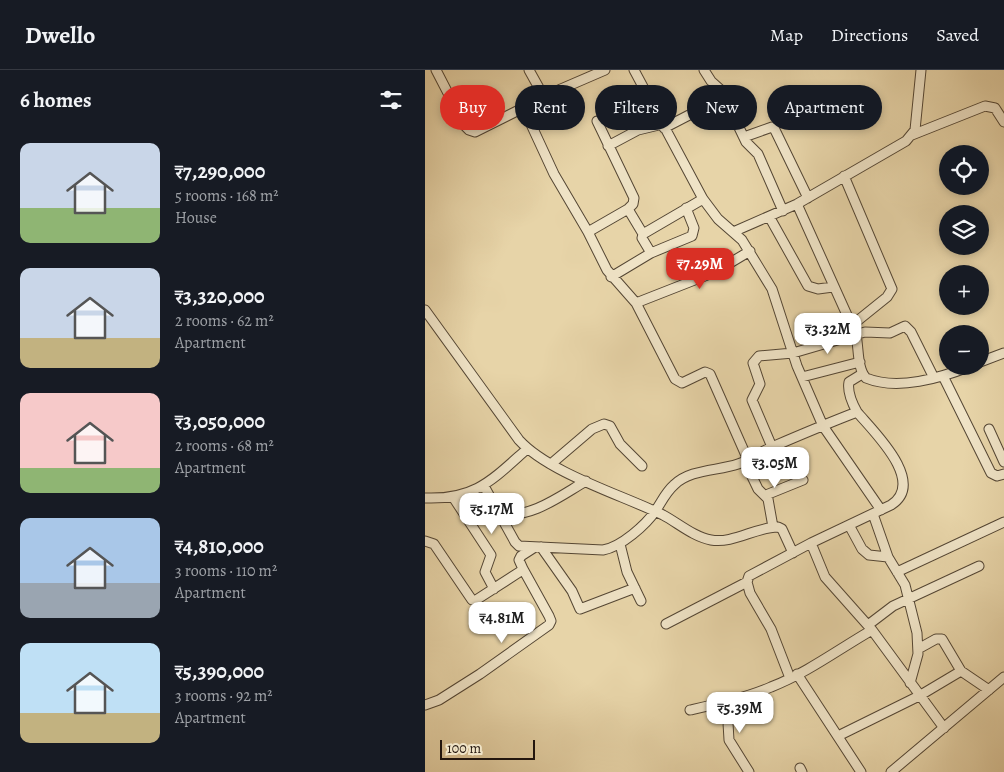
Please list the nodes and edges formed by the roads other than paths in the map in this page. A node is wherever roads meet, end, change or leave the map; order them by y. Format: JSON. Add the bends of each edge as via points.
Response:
{"nodes":[{"id":1,"x":436,"y":70,"type":"edge"},
{"id":2,"x":529,"y":70,"type":"edge"},
{"id":3,"x":605,"y":70,"type":"edge"},
{"id":4,"x":634,"y":70,"type":"edge"},
{"id":5,"x":704,"y":70,"type":"edge"},
{"id":6,"x":921,"y":70,"type":"edge"},
{"id":7,"x":537,"y":85,"type":"edge"},
{"id":8,"x":571,"y":85,"type":"edge"},
{"id":9,"x":642,"y":85,"type":"edge"},
{"id":10,"x":715,"y":85,"type":"edge"},
{"id":11,"x":515,"y":111,"type":"edge"},
{"id":12,"x":1004,"y":122,"type":"edge"},
{"id":13,"x":534,"y":130,"type":"edge"},
{"id":14,"x":601,"y":130,"type":"edge"},
{"id":15,"x":638,"y":130,"type":"edge"},
{"id":16,"x":665,"y":130,"type":"edge"},
{"id":17,"x":740,"y":130,"type":"edge"},
{"id":18,"x":912,"y":135,"type":"junction"},
{"id":19,"x":744,"y":137,"type":"junction"},
{"id":20,"x":608,"y":146,"type":"junction"},
{"id":21,"x":844,"y":176,"type":"junction"},
{"id":22,"x":808,"y":198,"type":"junction"},
{"id":23,"x":703,"y":199,"type":"junction"},
{"id":24,"x":797,"y":204,"type":"junction"},
{"id":25,"x":628,"y":208,"type":"junction"},
{"id":26,"x":686,"y":208,"type":"junction"},
{"id":27,"x":783,"y":211,"type":"junction"},
{"id":28,"x":770,"y":218,"type":"junction"},
{"id":29,"x":589,"y":232,"type":"junction"},
{"id":30,"x":733,"y":232,"type":"junction"},
{"id":31,"x":643,"y":234,"type":"junction"},
{"id":32,"x":750,"y":251,"type":"junction"},
{"id":33,"x":651,"y":253,"type":"junction"},
{"id":34,"x":611,"y":277,"type":"junction"},
{"id":35,"x":833,"y":287,"type":"junction"},
{"id":36,"x":636,"y":303,"type":"junction"},
{"id":37,"x":425,"y":310,"type":"edge"},
{"id":38,"x":851,"y":326,"type":"junction"},
{"id":39,"x":856,"y":335,"type":"junction"},
{"id":40,"x":793,"y":352,"type":"junction"},
{"id":41,"x":1004,"y":353,"type":"edge"},
{"id":42,"x":989,"y":359,"type":"edge"},
{"id":43,"x":860,"y":362,"type":"junction"},
{"id":44,"x":863,"y":374,"type":"junction"},
{"id":45,"x":945,"y":375,"type":"edge"},
{"id":46,"x":802,"y":377,"type":"junction"},
{"id":47,"x":939,"y":377,"type":"junction"},
{"id":48,"x":857,"y":412,"type":"junction"},
{"id":49,"x":823,"y":426,"type":"junction"},
{"id":50,"x":989,"y":429,"type":"dead end"},
{"id":51,"x":772,"y":447,"type":"junction"},
{"id":52,"x":527,"y":449,"type":"junction"},
{"id":53,"x":747,"y":461,"type":"junction"},
{"id":54,"x":1004,"y":462,"type":"edge"},
{"id":55,"x":551,"y":464,"type":"junction"},
{"id":56,"x":642,"y":466,"type":"dead end"},
{"id":57,"x":1004,"y":474,"type":"edge"},
{"id":58,"x":803,"y":480,"type":"dead end"},
{"id":59,"x":586,"y":481,"type":"junction"},
{"id":60,"x":484,"y":486,"type":"junction"},
{"id":61,"x":765,"y":495,"type":"junction"},
{"id":62,"x":453,"y":497,"type":"junction"},
{"id":63,"x":425,"y":498,"type":"edge"},
{"id":64,"x":655,"y":512,"type":"junction"},
{"id":65,"x":877,"y":512,"type":"junction"},
{"id":66,"x":499,"y":514,"type":"junction"},
{"id":67,"x":1004,"y":522,"type":"edge"},
{"id":68,"x":849,"y":525,"type":"junction"},
{"id":69,"x":773,"y":527,"type":"junction"},
{"id":70,"x":425,"y":541,"type":"edge"},
{"id":71,"x":811,"y":543,"type":"junction"},
{"id":72,"x":620,"y":544,"type":"junction"},
{"id":73,"x":538,"y":547,"type":"junction"},
{"id":74,"x":793,"y":553,"type":"junction"},
{"id":75,"x":888,"y":557,"type":"junction"},
{"id":76,"x":979,"y":566,"type":"dead end"},
{"id":77,"x":523,"y":569,"type":"junction"},
{"id":78,"x":897,"y":572,"type":"junction"},
{"id":79,"x":747,"y":582,"type":"junction"},
{"id":80,"x":635,"y":588,"type":"junction"},
{"id":81,"x":494,"y":589,"type":"junction"},
{"id":82,"x":909,"y":600,"type":"junction"},
{"id":83,"x":641,"y":601,"type":"dead end"},
{"id":84,"x":666,"y":624,"type":"dead end"},
{"id":85,"x":870,"y":627,"type":"junction"},
{"id":86,"x":918,"y":649,"type":"junction"},
{"id":87,"x":961,"y":671,"type":"junction"},
{"id":88,"x":794,"y":676,"type":"junction"},
{"id":89,"x":1004,"y":677,"type":"edge"},
{"id":90,"x":910,"y":683,"type":"junction"},
{"id":91,"x":989,"y":690,"type":"junction"},
{"id":92,"x":919,"y":696,"type":"junction"},
{"id":93,"x":721,"y":703,"type":"junction"},
{"id":94,"x":425,"y":705,"type":"edge"},
{"id":95,"x":690,"y":710,"type":"dead end"},
{"id":96,"x":944,"y":728,"type":"junction"},
{"id":97,"x":838,"y":736,"type":"junction"},
{"id":98,"x":749,"y":772,"type":"edge"},
{"id":99,"x":861,"y":772,"type":"edge"},
{"id":100,"x":891,"y":772,"type":"edge"}],
"edges":[{"from":1,"to":11,"type":"street","via":[[469,130],[475,132]]},
{"from":2,"to":7,"type":"street"},
{"from":3,"to":8,"type":"street"},
{"from":4,"to":9,"type":"street"},
{"from":5,"to":10,"type":"street"},
{"from":6,"to":18,"type":"street"},
{"from":12,"to":18,"type":"street","via":[[995,108],[985,106]]},
{"from":13,"to":29,"type":"street","via":[[554,174]]},
{"from":14,"to":20,"type":"street"},
{"from":15,"to":20,"type":"street"},
{"from":16,"to":23,"type":"street"},
{"from":17,"to":19,"type":"street"},
{"from":18,"to":21,"type":"street"},
{"from":19,"to":22,"type":"street","via":[[772,127]]},
{"from":19,"to":27,"type":"street","via":[[758,154]]},
{"from":20,"to":25,"type":"street","via":[[634,198]]},
{"from":21,"to":22,"type":"street"},
{"from":21,"to":38,"type":"street","via":[[892,289],[887,297]]},
{"from":22,"to":24,"type":"street"},
{"from":23,"to":26,"type":"street"},
{"from":23,"to":30,"type":"street"},
{"from":24,"to":27,"type":"street"},
{"from":24,"to":35,"type":"street"},
{"from":25,"to":29,"type":"street"},
{"from":25,"to":31,"type":"street"},
{"from":26,"to":31,"type":"street"},
{"from":26,"to":33,"type":"street","via":[[694,228],[692,236]]},
{"from":27,"to":28,"type":"street"},
{"from":28,"to":30,"type":"street"},
{"from":28,"to":35,"type":"street","via":[[808,286],[818,289]]},
{"from":29,"to":34,"type":"street"},
{"from":30,"to":32,"type":"street"},
{"from":31,"to":33,"type":"street"},
{"from":32,"to":36,"type":"street","via":[[715,272]]},
{"from":32,"to":40,"type":"street","via":[[775,294]]},
{"from":33,"to":34,"type":"street"},
{"from":34,"to":36,"type":"street"},
{"from":35,"to":38,"type":"street"},
{"from":36,"to":53,"type":"street","via":[[678,383],[705,372],[710,374]]},
{"from":37,"to":52,"type":"street"},
{"from":38,"to":39,"type":"street"},
{"from":39,"to":40,"type":"street"},
{"from":39,"to":43,"type":"street"},
{"from":39,"to":47,"type":"street","via":[[870,331],[885,334],[905,326]]},
{"from":40,"to":46,"type":"street"},
{"from":40,"to":51,"type":"street","via":[[759,356],[753,363],[760,384],[751,400]]},
{"from":41,"to":42,"type":"street"},
{"from":43,"to":44,"type":"street"},
{"from":43,"to":46,"type":"street"},
{"from":44,"to":47,"type":"street","via":[[883,383]]},
{"from":44,"to":48,"type":"street","via":[[853,378],[848,386]]},
{"from":45,"to":47,"type":"street"},
{"from":46,"to":49,"type":"street"},
{"from":47,"to":57,"type":"street","via":[[991,472],[997,476]]},
{"from":48,"to":49,"type":"street"},
{"from":48,"to":65,"type":"street","via":[[890,449],[902,480],[901,496]]},
{"from":49,"to":51,"type":"street"},
{"from":49,"to":65,"type":"street"},
{"from":50,"to":54,"type":"street"},
{"from":51,"to":53,"type":"street"},
{"from":52,"to":55,"type":"street"},
{"from":52,"to":60,"type":"street"},
{"from":53,"to":61,"type":"street","via":[[758,489]]},
{"from":53,"to":64,"type":"street","via":[[683,479],[667,492]]},
{"from":55,"to":56,"type":"street","via":[[592,429],[604,424],[610,426],[620,444]]},
{"from":55,"to":59,"type":"street"},
{"from":58,"to":61,"type":"street"},
{"from":59,"to":64,"type":"street"},
{"from":59,"to":66,"type":"street","via":[[529,511],[518,515]]},
{"from":60,"to":62,"type":"street"},
{"from":60,"to":66,"type":"street"},
{"from":61,"to":69,"type":"street","via":[[770,504]]},
{"from":62,"to":63,"type":"street"},
{"from":62,"to":81,"type":"street","via":[[491,555],[485,572]]},
{"from":64,"to":69,"type":"street","via":[[711,540]]},
{"from":64,"to":72,"type":"street"},
{"from":65,"to":68,"type":"street"},
{"from":65,"to":75,"type":"street"},
{"from":66,"to":73,"type":"street","via":[[519,546]]},
{"from":67,"to":78,"type":"street"},
{"from":68,"to":71,"type":"street"},
{"from":68,"to":75,"type":"street","via":[[869,556]]},
{"from":69,"to":74,"type":"street","via":[[782,529]]},
{"from":70,"to":81,"type":"street","via":[[434,544],[472,600]]},
{"from":71,"to":74,"type":"street"},
{"from":71,"to":85,"type":"street","via":[[825,577]]},
{"from":72,"to":73,"type":"street","via":[[603,550]]},
{"from":72,"to":80,"type":"street"},
{"from":73,"to":77,"type":"street","via":[[521,556],[519,560]]},
{"from":73,"to":80,"type":"street","via":[[572,591],[580,609]]},
{"from":74,"to":79,"type":"street","via":[[749,576]]},
{"from":75,"to":78,"type":"street"},
{"from":76,"to":82,"type":"street"},
{"from":77,"to":81,"type":"street"},
{"from":77,"to":94,"type":"street","via":[[549,616],[549,625],[480,674],[439,700]]},
{"from":78,"to":82,"type":"street"},
{"from":79,"to":84,"type":"street"},
{"from":79,"to":88,"type":"street"},
{"from":80,"to":83,"type":"street"},
{"from":82,"to":85,"type":"street","via":[[893,606]]},
{"from":82,"to":86,"type":"street"},
{"from":85,"to":88,"type":"street"},
{"from":85,"to":90,"type":"street"},
{"from":86,"to":87,"type":"street","via":[[942,639]]},
{"from":86,"to":90,"type":"street"},
{"from":87,"to":91,"type":"street"},
{"from":87,"to":92,"type":"street"},
{"from":88,"to":93,"type":"street"},
{"from":88,"to":97,"type":"street"},
{"from":89,"to":91,"type":"street"},
{"from":90,"to":92,"type":"street"},
{"from":91,"to":96,"type":"street"},
{"from":92,"to":96,"type":"street"},
{"from":92,"to":97,"type":"street"},
{"from":93,"to":95,"type":"street"},
{"from":93,"to":98,"type":"street","via":[[728,723],[729,740]]},
{"from":96,"to":100,"type":"street"},
{"from":97,"to":99,"type":"street"}]}
